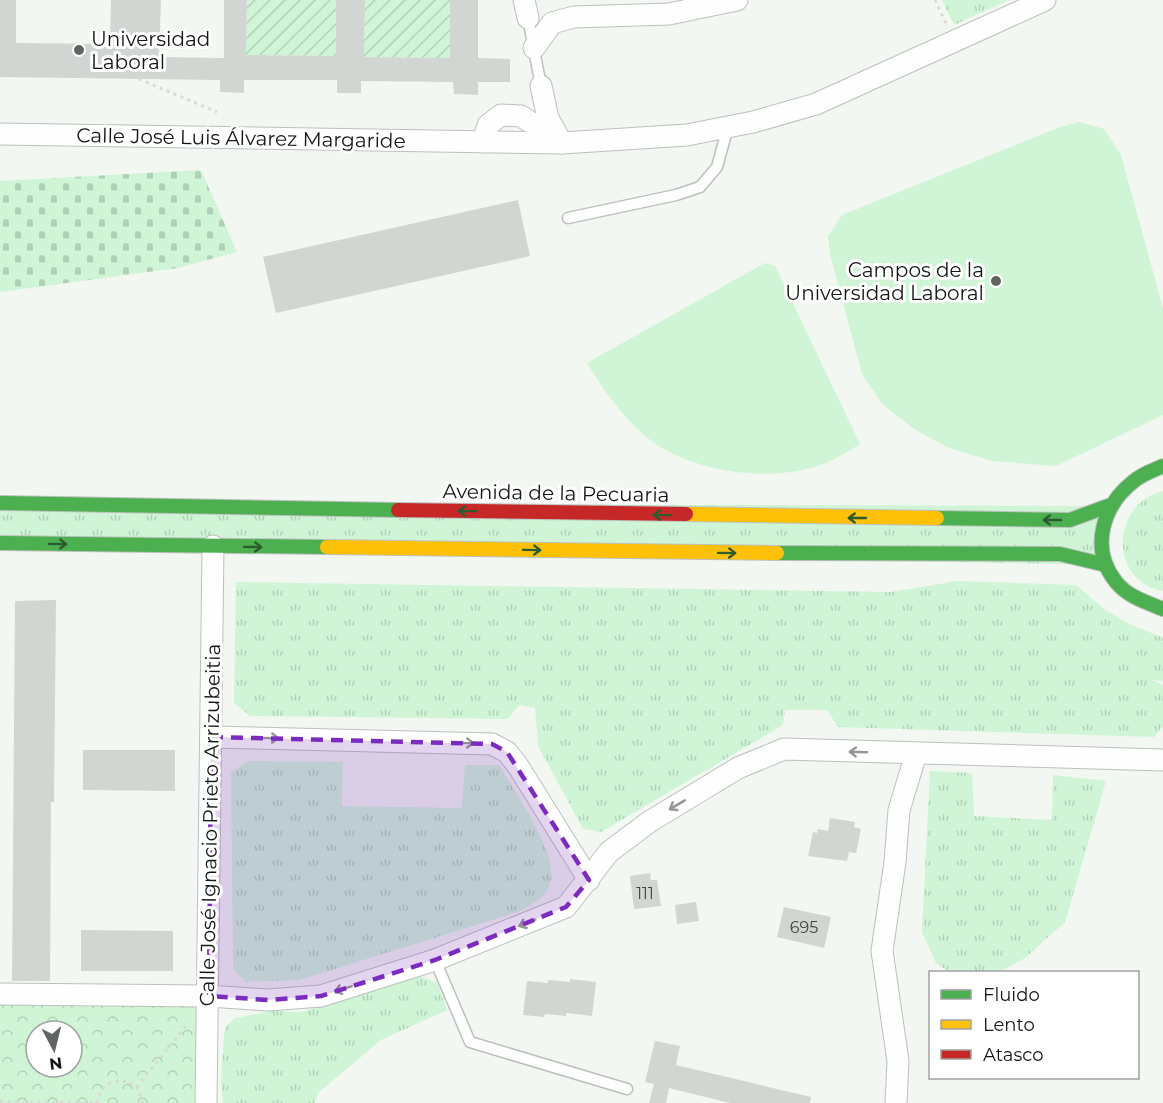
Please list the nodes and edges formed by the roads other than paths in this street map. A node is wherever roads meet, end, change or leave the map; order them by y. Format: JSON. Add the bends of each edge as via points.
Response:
{"nodes":[{"id":1,"x":736,"y":0,"type":"edge"},
{"id":2,"x":1045,"y":0,"type":"edge"},
{"id":3,"x":526,"y":9,"type":"edge"},
{"id":4,"x":534,"y":48,"type":"junction"},
{"id":5,"x":541,"y":86,"type":"junction"},
{"id":6,"x":509,"y":115,"type":"junction"},
{"id":7,"x":728,"y":127,"type":"junction"},
{"id":8,"x":0,"y":134,"type":"edge"},
{"id":9,"x":483,"y":142,"type":"junction"},
{"id":10,"x":562,"y":143,"type":"junction"},
{"id":11,"x":568,"y":218,"type":"dead end"},
{"id":12,"x":1163,"y":466,"type":"edge"},
{"id":13,"x":0,"y":503,"type":"edge"},
{"id":14,"x":1108,"y":506,"type":"junction"},
{"id":15,"x":0,"y":543,"type":"edge"},
{"id":16,"x":213,"y":546,"type":"junction"},
{"id":17,"x":1106,"y":565,"type":"junction"},
{"id":18,"x":1141,"y":601,"type":"junction"},
{"id":19,"x":1163,"y":609,"type":"edge"},
{"id":20,"x":1163,"y":618,"type":"edge"},
{"id":21,"x":211,"y":737,"type":"junction"},
{"id":22,"x":916,"y":754,"type":"junction"},
{"id":23,"x":1163,"y":760,"type":"edge"},
{"id":24,"x":589,"y":880,"type":"junction"},
{"id":25,"x":435,"y":960,"type":"junction"},
{"id":26,"x":0,"y":994,"type":"edge"},
{"id":27,"x":209,"y":996,"type":"junction"},
{"id":28,"x":627,"y":1089,"type":"dead end"},
{"id":29,"x":206,"y":1103,"type":"edge"},
{"id":30,"x":896,"y":1103,"type":"edge"}],
"edges":[{"from":1,"to":4,"type":"street","via":[[673,14],[574,17],[552,22]]},
{"from":2,"to":7,"type":"street","name":"Calle José Luis Álvarez Margaride","via":[[816,104]]},
{"from":3,"to":4,"type":"lane"},
{"from":4,"to":5,"type":"lane"},
{"from":5,"to":6,"type":"street"},
{"from":5,"to":10,"type":"street","via":[[548,118]]},
{"from":6,"to":9,"type":"street","via":[[501,115],[488,125]]},
{"from":6,"to":10,"type":"street","via":[[521,116]]},
{"from":7,"to":10,"type":"street","name":"Calle José Luis Álvarez Margaride","via":[[687,135]]},
{"from":7,"to":11,"type":"lane","via":[[717,167],[700,187]]},
{"from":8,"to":9,"type":"street","name":"Calle José Luis Álvarez Margaride"},
{"from":9,"to":10,"type":"street","name":"Calle José Luis Álvarez Margaride"},
{"from":12,"to":14,"type":"street","via":[[1128,482]]},
{"from":14,"to":13,"type":"street","name":"Avenida de la Pecuaria","one_way":true,"via":[[1070,520],[1041,520]]},
{"from":14,"to":17,"type":"street","via":[[1101,522]]},
{"from":15,"to":16,"type":"street","one_way":true},
{"from":16,"to":17,"type":"street","one_way":true,"via":[[838,555],[1060,554]]},
{"from":16,"to":21,"type":"street","name":"Calle José Ignacio Prieto Arrizubeitia"},
{"from":17,"to":18,"type":"street","via":[[1127,591]]},
{"from":18,"to":19,"type":"street"},
{"from":18,"to":20,"type":"street"},
{"from":21,"to":24,"type":"street","one_way":true,"via":[[492,744],[507,752],[518,766]]},
{"from":21,"to":27,"type":"street","name":"Calle José Ignacio Prieto Arrizubeitia"},
{"from":22,"to":23,"type":"street"},
{"from":22,"to":24,"type":"street","one_way":true,"via":[[784,748],[738,768],[649,822],[609,852]]},
{"from":22,"to":30,"type":"street","via":[[899,810],[882,951],[898,1062]]},
{"from":24,"to":25,"type":"street","one_way":true,"via":[[566,906]]},
{"from":25,"to":27,"type":"street","one_way":true,"via":[[321,996],[268,1000]]},
{"from":25,"to":28,"type":"lane","via":[[470,1042]]},
{"from":26,"to":27,"type":"street"},
{"from":27,"to":29,"type":"street","name":"Calle José Ignacio Prieto Arrizubeitia"}]}
